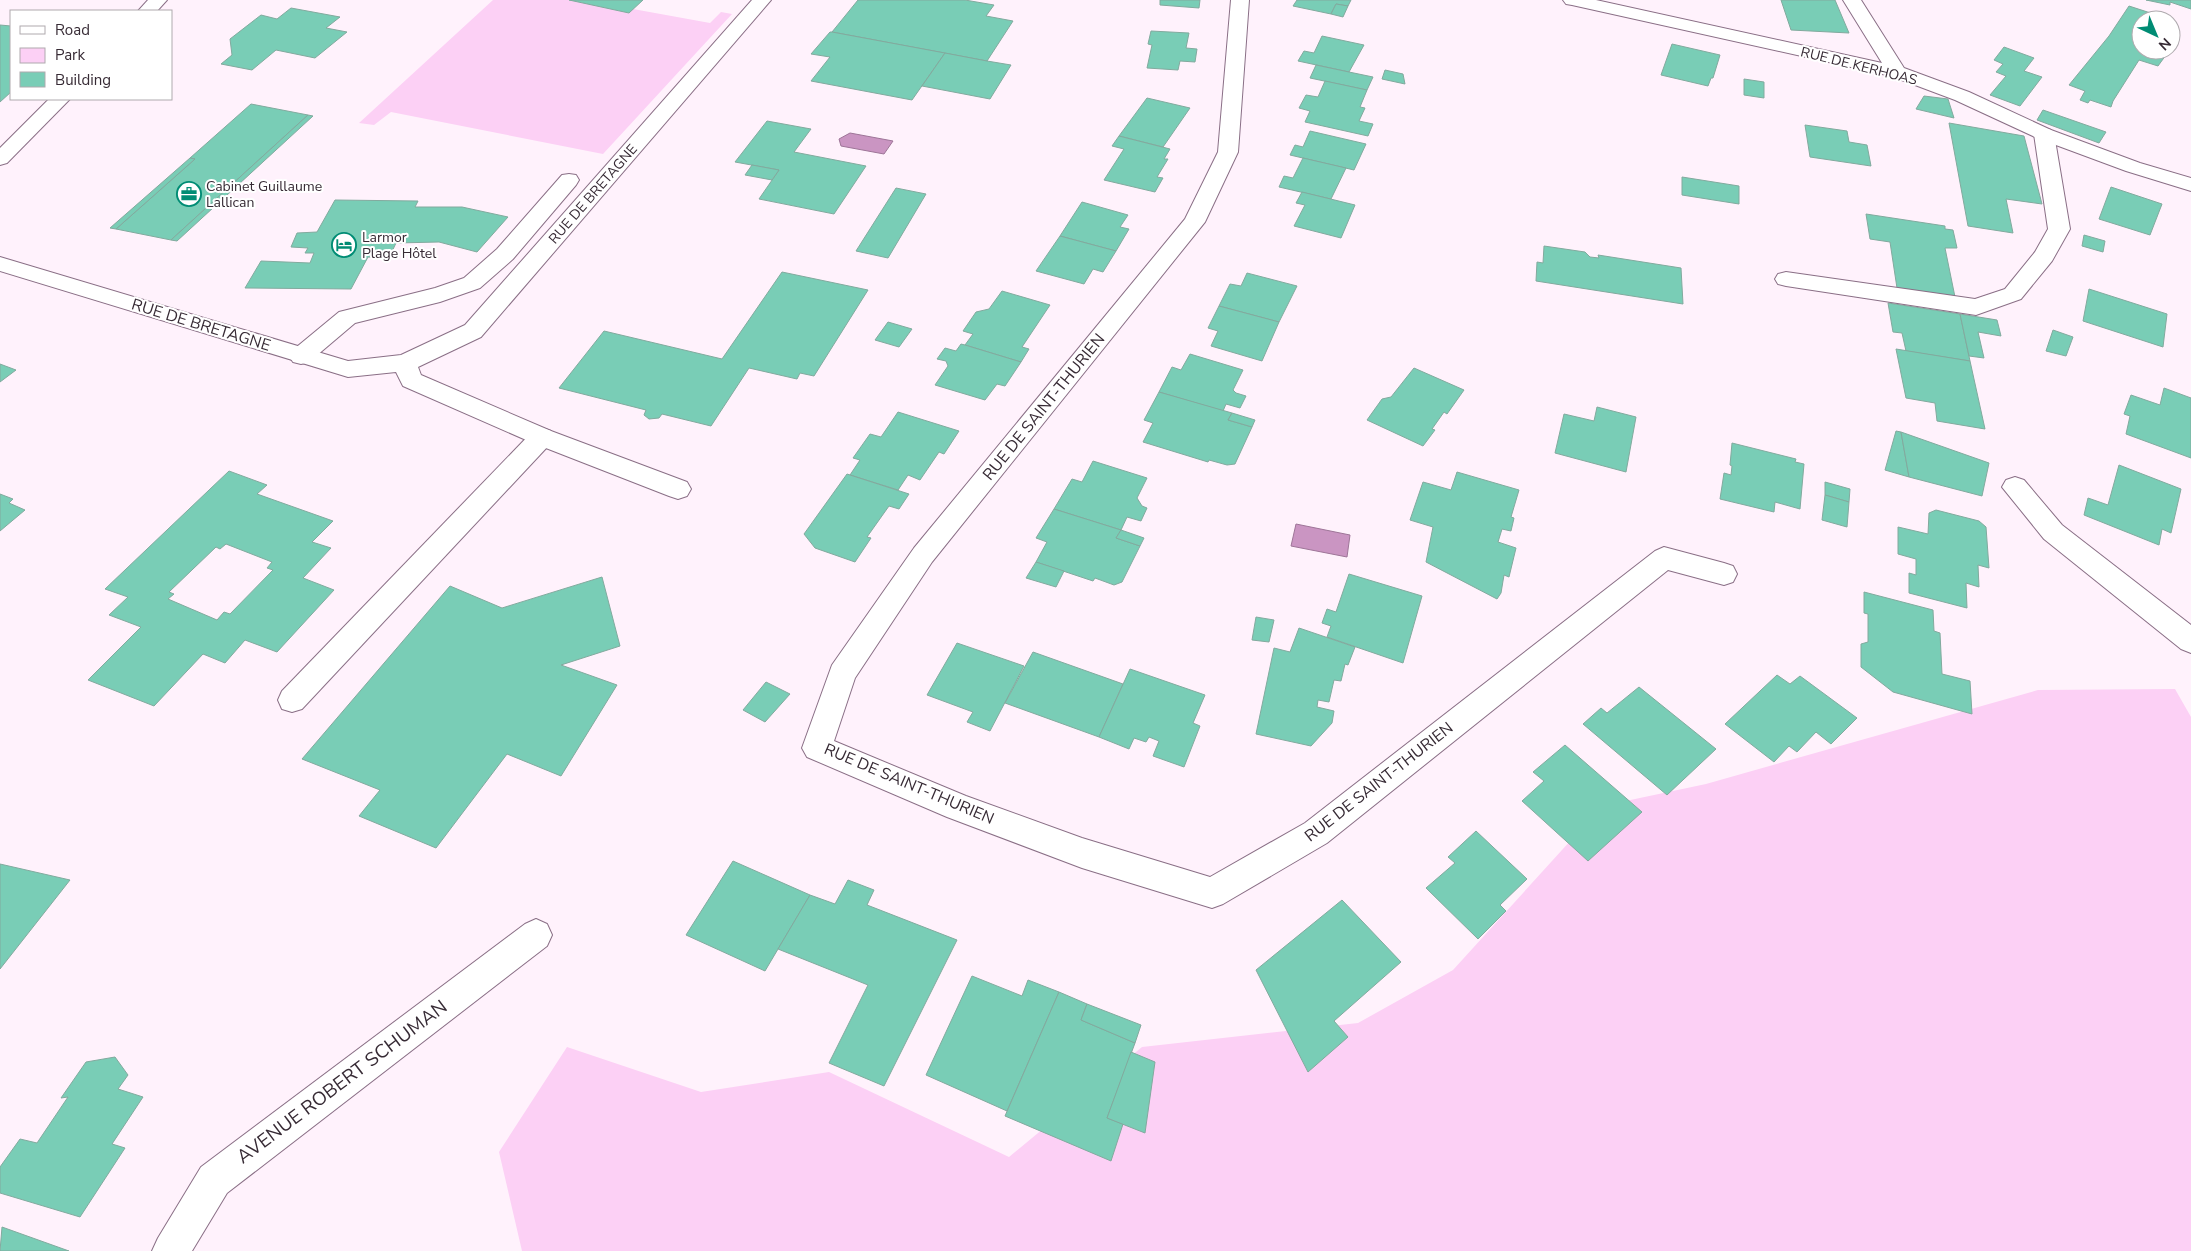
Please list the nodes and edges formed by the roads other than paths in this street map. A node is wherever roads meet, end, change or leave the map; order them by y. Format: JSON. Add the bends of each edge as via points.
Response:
{"nodes":[{"id":1,"x":158,"y":0,"type":"edge"},
{"id":2,"x":762,"y":0,"type":"edge"},
{"id":3,"x":1240,"y":0,"type":"edge"},
{"id":4,"x":1572,"y":0,"type":"edge"},
{"id":5,"x":1852,"y":0,"type":"edge"},
{"id":6,"x":148,"y":10,"type":"edge"},
{"id":7,"x":1897,"y":72,"type":"junction"},
{"id":8,"x":59,"y":100,"type":"edge"},
{"id":9,"x":2044,"y":134,"type":"junction"},
{"id":10,"x":0,"y":159,"type":"edge"},
{"id":11,"x":569,"y":180,"type":"dead end"},
{"id":12,"x":2191,"y":185,"type":"edge"},
{"id":13,"x":0,"y":264,"type":"edge"},
{"id":14,"x":1786,"y":279,"type":"dead end"},
{"id":15,"x":300,"y":356,"type":"junction"},
{"id":16,"x":405,"y":363,"type":"junction"},
{"id":17,"x":542,"y":437,"type":"junction"},
{"id":18,"x":2015,"y":487,"type":"dead end"},
{"id":19,"x":678,"y":490,"type":"dead end"},
{"id":20,"x":1724,"y":574,"type":"dead end"},
{"id":21,"x":2191,"y":641,"type":"edge"},
{"id":22,"x":292,"y":700,"type":"dead end"},
{"id":23,"x":536,"y":934,"type":"dead end"},
{"id":24,"x":171,"y":1251,"type":"edge"}],
"edges":[{"from":1,"to":6,"type":"street"},
{"from":2,"to":16,"type":"street","name":"RUE DE BRETAGNE","via":[[473,332]]},
{"from":3,"to":20,"type":"street","name":"RUE DE SAINT-THURIEN","via":[[1228,152],[1194,222],[923,555],[842,673],[818,748],[958,807],[1082,854],[1212,893],[1316,834],[1664,558]]},
{"from":4,"to":7,"type":"street","name":"RUE DE KERHOAS"},
{"from":5,"to":7,"type":"street"},
{"from":7,"to":9,"type":"street","name":"RUE DE KERHOAS","via":[[1962,96]]},
{"from":8,"to":10,"type":"street"},
{"from":9,"to":12,"type":"street","name":"RUE DE KERHOAS"},
{"from":9,"to":14,"type":"street","via":[[2059,229],[2044,256],[2013,294],[1976,307]]},
{"from":11,"to":15,"type":"street","via":[[505,254],[472,283],[347,317]]},
{"from":13,"to":15,"type":"street","name":"RUE DE BRETAGNE"},
{"from":15,"to":16,"type":"street","name":"RUE DE BRETAGNE","via":[[348,369]]},
{"from":16,"to":17,"type":"street","via":[[411,380]]},
{"from":17,"to":19,"type":"street"},
{"from":17,"to":22,"type":"street"},
{"from":18,"to":21,"type":"street","via":[[2053,532]]},
{"from":23,"to":24,"type":"street","name":"AVENUE ROBERT SCHUMAN","via":[[214,1180]]}]}
